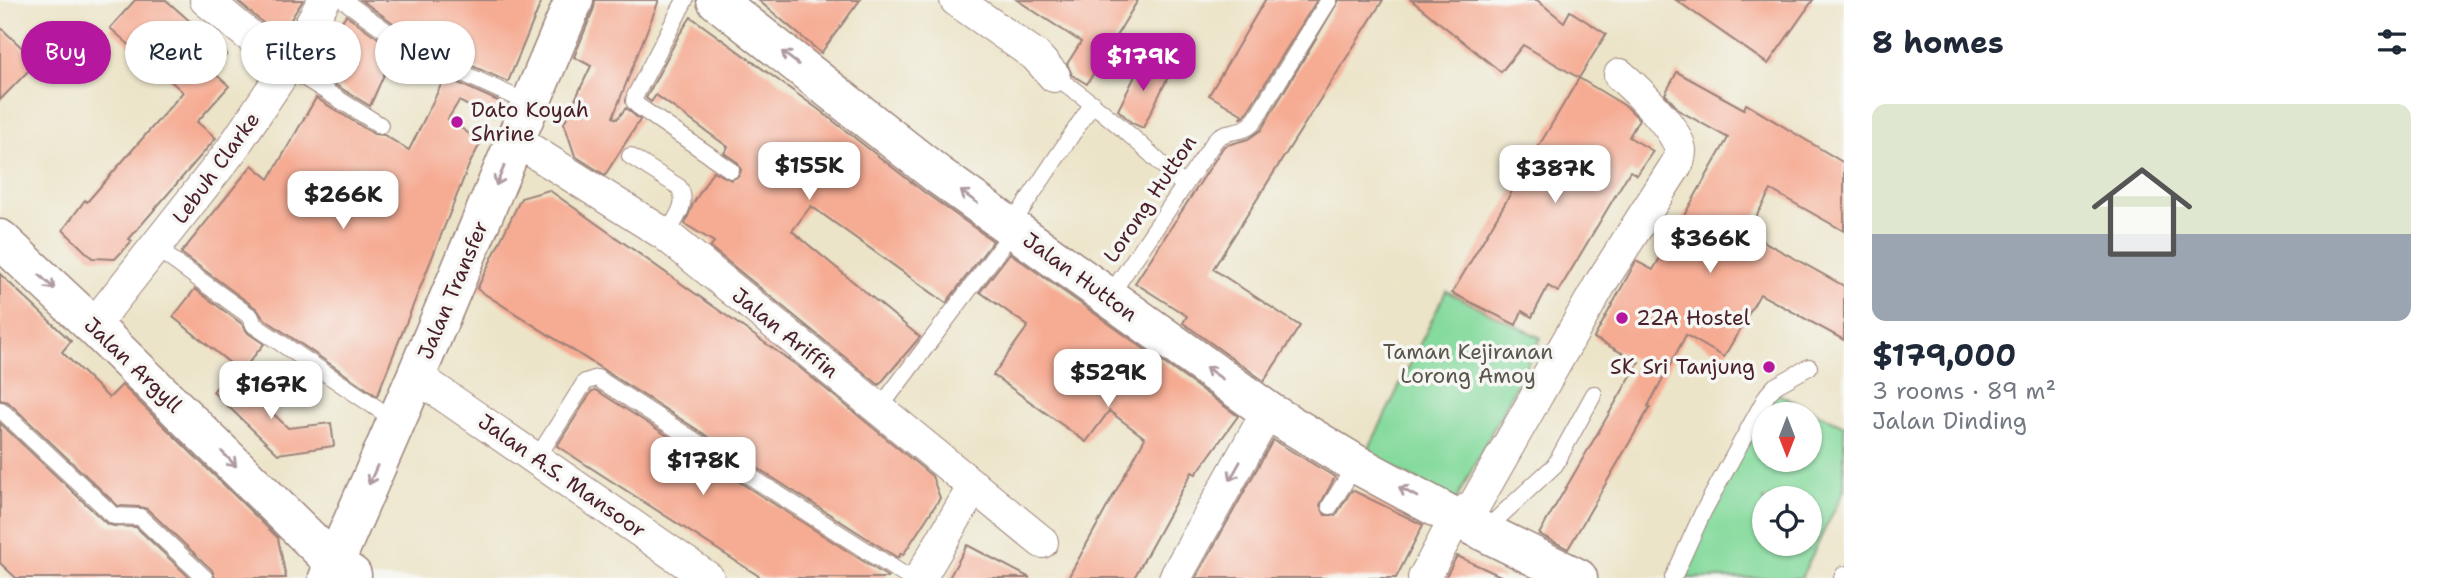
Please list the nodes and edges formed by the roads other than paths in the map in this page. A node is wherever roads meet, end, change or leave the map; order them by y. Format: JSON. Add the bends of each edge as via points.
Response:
{"nodes":[{"id":1,"x":206,"y":0,"type":"edge"},
{"id":2,"x":324,"y":0,"type":"edge"},
{"id":3,"x":343,"y":0,"type":"edge"},
{"id":4,"x":574,"y":0,"type":"edge"},
{"id":5,"x":685,"y":0,"type":"edge"},
{"id":6,"x":716,"y":0,"type":"edge"},
{"id":7,"x":956,"y":0,"type":"edge"},
{"id":8,"x":1329,"y":0,"type":"edge"},
{"id":9,"x":312,"y":21,"type":"edge"},
{"id":10,"x":241,"y":29,"type":"edge"},
{"id":11,"x":1620,"y":75,"type":"dead end"},
{"id":12,"x":1054,"y":76,"type":"joint"},
{"id":13,"x":276,"y":84,"type":"edge"},
{"id":14,"x":314,"y":84,"type":"edge"},
{"id":15,"x":530,"y":103,"type":"junction"},
{"id":16,"x":1093,"y":103,"type":"junction"},
{"id":17,"x":380,"y":125,"type":"dead end"},
{"id":18,"x":515,"y":140,"type":"junction"},
{"id":19,"x":630,"y":156,"type":"dead end"},
{"id":20,"x":731,"y":170,"type":"dead end"},
{"id":21,"x":1184,"y":186,"type":"junction"},
{"id":22,"x":1012,"y":228,"type":"junction"},
{"id":23,"x":666,"y":235,"type":"junction"},
{"id":24,"x":0,"y":239,"type":"edge"},
{"id":25,"x":156,"y":248,"type":"junction"},
{"id":26,"x":1108,"y":298,"type":"junction"},
{"id":27,"x":93,"y":326,"type":"junction"},
{"id":28,"x":1809,"y":367,"type":"dead end"},
{"id":29,"x":416,"y":376,"type":"junction"},
{"id":30,"x":1594,"y":394,"type":"dead end"},
{"id":31,"x":879,"y":409,"type":"junction"},
{"id":32,"x":1,"y":410,"type":"edge"},
{"id":33,"x":1268,"y":411,"type":"junction"},
{"id":34,"x":396,"y":421,"type":"junction"},
{"id":35,"x":537,"y":458,"type":"junction"},
{"id":36,"x":1356,"y":464,"type":"junction"},
{"id":37,"x":974,"y":486,"type":"junction"},
{"id":38,"x":1330,"y":506,"type":"dead end"},
{"id":39,"x":1470,"y":525,"type":"junction"},
{"id":40,"x":1042,"y":542,"type":"dead end"},
{"id":41,"x":340,"y":573,"type":"edge"},
{"id":42,"x":205,"y":578,"type":"edge"},
{"id":43,"x":708,"y":578,"type":"edge"},
{"id":44,"x":909,"y":578,"type":"edge"},
{"id":45,"x":919,"y":578,"type":"edge"},
{"id":46,"x":1175,"y":578,"type":"edge"},
{"id":47,"x":1424,"y":578,"type":"edge"},
{"id":48,"x":1578,"y":578,"type":"edge"},
{"id":49,"x":1673,"y":578,"type":"edge"}],
"edges":[{"from":1,"to":10,"type":"street"},
{"from":2,"to":9,"type":"street","name":"Lebuh Clarke"},
{"from":3,"to":15,"type":"lane","via":[[416,52]]},
{"from":4,"to":15,"type":"street","name":"Jalan Transfer"},
{"from":5,"to":20,"type":"lane","via":[[634,101]]},
{"from":22,"to":6,"type":"street","name":"Jalan Hutton","one_way":true},
{"from":7,"to":12,"type":"street","via":[[1035,55]]},
{"from":8,"to":21,"type":"lane","name":"Lorong Hutton","via":[[1252,124],[1220,135]]},
{"from":11,"to":39,"type":"street","via":[[1645,97],[1678,139],[1678,162],[1602,281],[1475,505]]},
{"from":12,"to":16,"type":"lane"},
{"from":13,"to":25,"type":"street","name":"Lebuh Clarke"},
{"from":14,"to":17,"type":"lane"},
{"from":15,"to":18,"type":"street","name":"Jalan Transfer"},
{"from":16,"to":21,"type":"lane"},
{"from":16,"to":22,"type":"lane"},
{"from":18,"to":23,"type":"street","name":"Jalan Ariffin"},
{"from":18,"to":29,"type":"street","name":"Jalan Transfer","one_way":true},
{"from":19,"to":23,"type":"lane","via":[[684,194]]},
{"from":21,"to":26,"type":"lane","name":"Lorong Hutton"},
{"from":22,"to":26,"type":"street","name":"Jalan Hutton"},
{"from":22,"to":31,"type":"lane"},
{"from":23,"to":31,"type":"street","name":"Jalan Ariffin"},
{"from":24,"to":27,"type":"street","name":"Jalan Argyll","one_way":true},
{"from":25,"to":27,"type":"street","name":"Lebuh Clarke"},
{"from":25,"to":34,"type":"lane","via":[[251,317],[254,325]]},
{"from":33,"to":26,"type":"street","name":"Jalan Hutton","one_way":true},
{"from":27,"to":41,"type":"street","name":"Jalan Argyll","one_way":true},
{"from":28,"to":49,"type":"lane","via":[[1774,386],[1767,395]]},
{"from":29,"to":34,"type":"street","name":"Jalan Transfer"},
{"from":29,"to":35,"type":"street","name":"Jalan A.S. Mansoor"},
{"from":30,"to":39,"type":"lane","via":[[1555,465]]},
{"from":31,"to":37,"type":"street","name":"Jalan Ariffin"},
{"from":32,"to":42,"type":"lane","via":[[114,516],[141,517]]},
{"from":33,"to":36,"type":"street","name":"Jalan Hutton"},
{"from":33,"to":46,"type":"street","one_way":true},
{"from":34,"to":41,"type":"street","name":"Jalan Transfer","one_way":true},
{"from":35,"to":43,"type":"street","name":"Jalan A.S. Mansoor"},
{"from":35,"to":44,"type":"lane","via":[[585,382],[597,378]]},
{"from":36,"to":38,"type":"lane"},
{"from":39,"to":36,"type":"street","name":"Jalan Hutton","one_way":true},
{"from":37,"to":40,"type":"street","name":"Jalan Ariffin"},
{"from":37,"to":45,"type":"street"},
{"from":39,"to":47,"type":"street"},
{"from":39,"to":48,"type":"street","name":"Jalan Hutton"}]}
